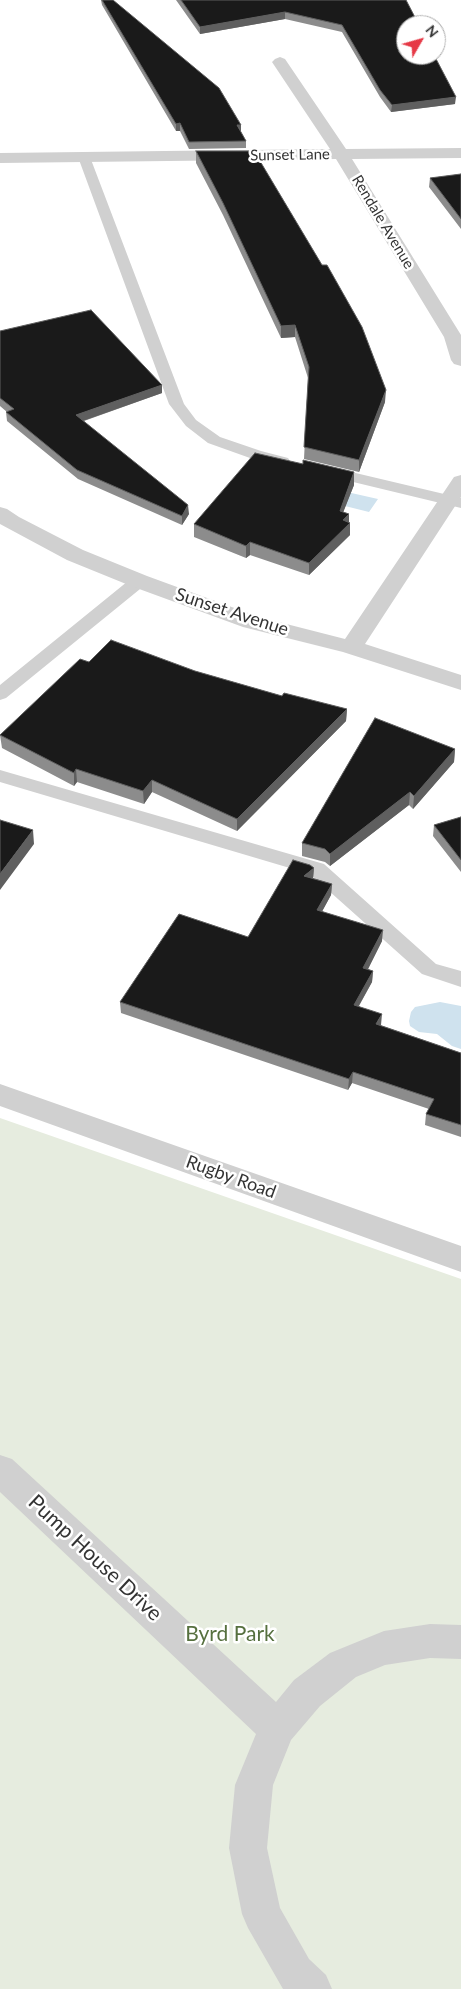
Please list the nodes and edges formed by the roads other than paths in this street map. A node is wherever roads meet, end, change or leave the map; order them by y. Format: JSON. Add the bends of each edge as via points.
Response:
{"nodes":[{"id":1,"x":280,"y":62,"type":"dead end"},
{"id":2,"x":461,"y":153,"type":"edge"},
{"id":3,"x":342,"y":154,"type":"junction"},
{"id":4,"x":84,"y":157,"type":"junction"},
{"id":5,"x":0,"y":158,"type":"edge"},
{"id":6,"x":461,"y":360,"type":"edge"},
{"id":7,"x":295,"y":464,"type":"edge"},
{"id":8,"x":315,"y":469,"type":"edge"},
{"id":9,"x":461,"y":481,"type":"edge"},
{"id":10,"x":455,"y":502,"type":"edge"},
{"id":11,"x":4,"y":521,"type":"edge"},
{"id":12,"x":139,"y":581,"type":"junction"},
{"id":13,"x":351,"y":647,"type":"junction"},
{"id":14,"x":461,"y":683,"type":"edge"},
{"id":15,"x":0,"y":694,"type":"edge"},
{"id":16,"x":0,"y":776,"type":"edge"},
{"id":17,"x":461,"y":979,"type":"edge"},
{"id":18,"x":0,"y":1095,"type":"edge"},
{"id":19,"x":461,"y":1259,"type":"edge"},
{"id":20,"x":0,"y":1470,"type":"edge"},
{"id":21,"x":461,"y":1642,"type":"edge"},
{"id":22,"x":277,"y":1728,"type":"junction"},
{"id":23,"x":312,"y":1989,"type":"edge"}],
"edges":[{"from":1,"to":3,"type":"street","name":"Rendale Avenue"},
{"from":2,"to":3,"type":"street","name":"Sunset Lane"},
{"from":3,"to":4,"type":"street","name":"Sunset Lane"},
{"from":3,"to":6,"type":"street","name":"Rendale Avenue","via":[[453,337]]},
{"from":4,"to":5,"type":"street","name":"Sunset Lane"},
{"from":4,"to":7,"type":"lane","via":[[177,404],[192,423],[214,440]]},
{"from":8,"to":10,"type":"lane"},
{"from":9,"to":10,"type":"street"},
{"from":10,"to":13,"type":"street"},
{"from":11,"to":12,"type":"street","name":"Sunset Avenue"},
{"from":12,"to":13,"type":"street","name":"Sunset Avenue","via":[[251,622]]},
{"from":12,"to":15,"type":"lane"},
{"from":13,"to":14,"type":"street","name":"Sunset Avenue"},
{"from":16,"to":17,"type":"lane","via":[[317,869],[429,969]]},
{"from":18,"to":19,"type":"street","name":"Rugby Road"},
{"from":20,"to":22,"type":"street","name":"Pump House Drive"},
{"from":21,"to":22,"type":"street","via":[[430,1641],[384,1648],[343,1666],[307,1693]]},
{"from":22,"to":23,"type":"street","via":[[254,1785],[248,1848],[262,1914],[295,1973]]}]}
